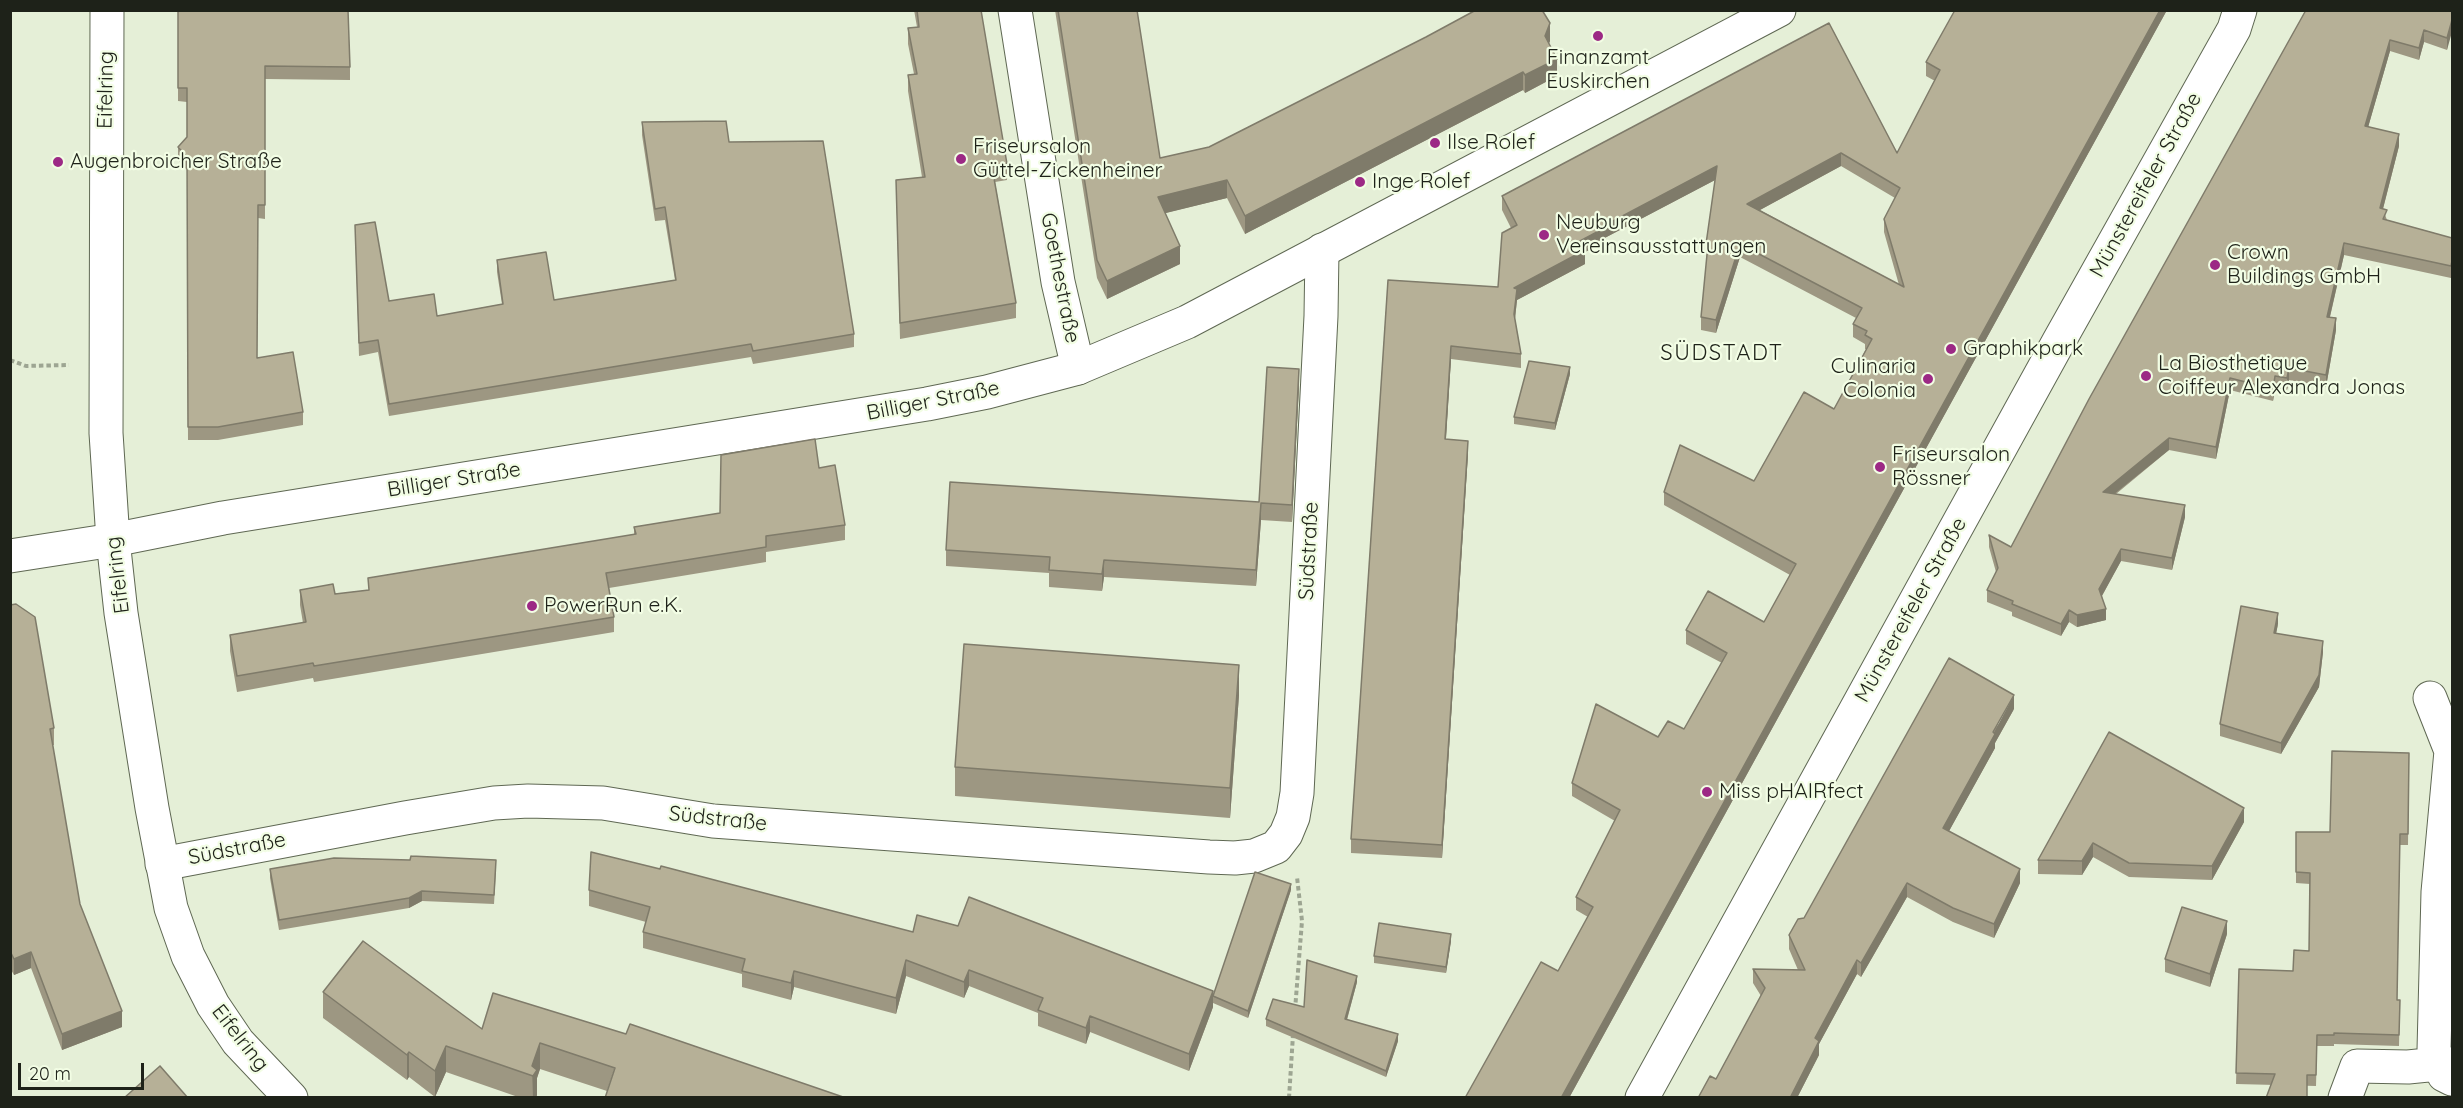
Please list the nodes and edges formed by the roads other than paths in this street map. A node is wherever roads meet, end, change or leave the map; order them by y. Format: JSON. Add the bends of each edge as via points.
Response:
{"nodes":[{"id":1,"x":107,"y":10,"type":"edge"},
{"id":2,"x":1015,"y":10,"type":"edge"},
{"id":3,"x":1779,"y":10,"type":"edge"},
{"id":4,"x":2242,"y":17,"type":"edge"},
{"id":5,"x":1322,"y":250,"type":"junction"},
{"id":6,"x":1078,"y":368,"type":"junction"},
{"id":7,"x":113,"y":540,"type":"junction"},
{"id":8,"x":10,"y":556,"type":"edge"},
{"id":9,"x":2430,"y":698,"type":"dead end"},
{"id":10,"x":162,"y":864,"type":"junction"},
{"id":11,"x":2445,"y":1072,"type":"edge"},
{"id":12,"x":291,"y":1098,"type":"edge"},
{"id":13,"x":1642,"y":1098,"type":"edge"},
{"id":14,"x":2345,"y":1098,"type":"edge"}],
"edges":[{"from":1,"to":7,"type":"street","name":"Eifelring","via":[[106,433]]},
{"from":2,"to":6,"type":"street","name":"Goethestraße","via":[[1058,282]]},
{"from":3,"to":5,"type":"street","name":"Billiger Straße"},
{"from":4,"to":13,"type":"street","name":"Münstereifeler Straße"},
{"from":5,"to":6,"type":"street","name":"Billiger Straße","via":[[1187,322]]},
{"from":5,"to":10,"type":"street","name":"Südstraße","via":[[1297,793],[1289,825],[1276,847],[1254,856],[1218,857],[712,821],[603,803],[528,801],[405,818]]},
{"from":6,"to":7,"type":"street","name":"Billiger Straße","via":[[927,404],[223,518]]},
{"from":7,"to":8,"type":"street","name":"Billiger Straße"},
{"from":7,"to":10,"type":"street","name":"Eifelring"},
{"from":9,"to":11,"type":"street","via":[[2451,751],[2435,956],[2434,1050]]},
{"from":10,"to":12,"type":"street","name":"Eifelring","via":[[178,930],[213,1005],[238,1042]]},
{"from":11,"to":14,"type":"street","via":[[2357,1066]]}]}
